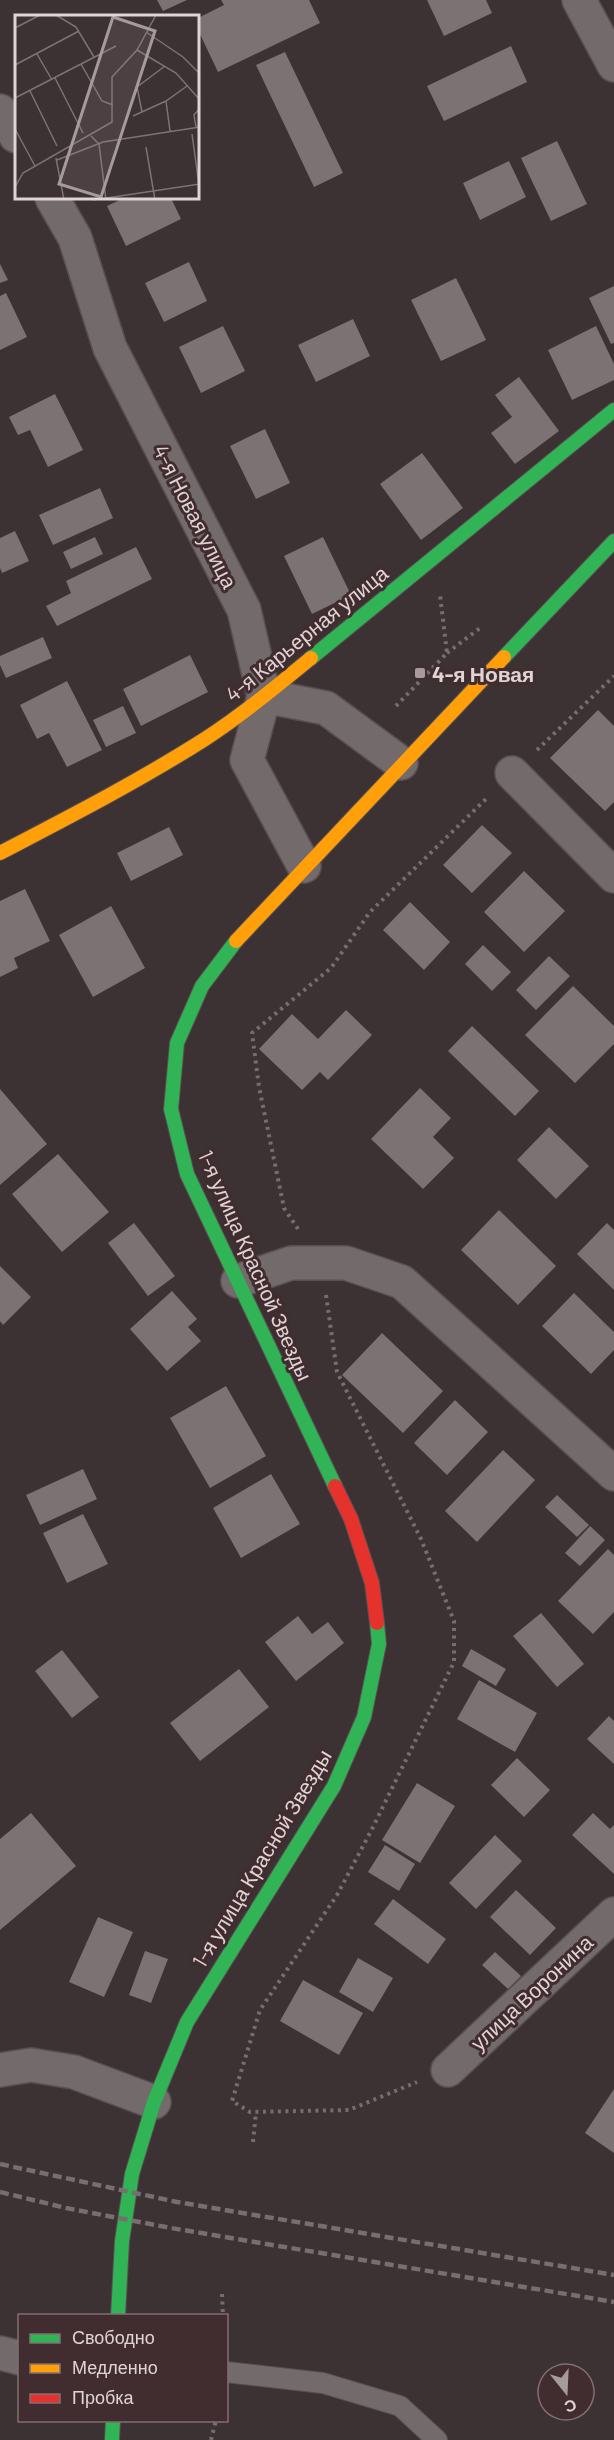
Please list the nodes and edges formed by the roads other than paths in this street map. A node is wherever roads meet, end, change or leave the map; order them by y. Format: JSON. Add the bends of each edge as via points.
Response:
{"nodes":[{"id":1,"x":579,"y":0,"type":"edge"},
{"id":2,"x":614,"y":65,"type":"edge"},
{"id":3,"x":0,"y":111,"type":"edge"},
{"id":4,"x":15,"y":134,"type":"edge"},
{"id":5,"x":53,"y":200,"type":"edge"},
{"id":6,"x":614,"y":410,"type":"edge"},
{"id":7,"x":614,"y":541,"type":"edge"},
{"id":8,"x":264,"y":696,"type":"junction"},
{"id":9,"x":400,"y":764,"type":"junction"},
{"id":10,"x":512,"y":773,"type":"road end"},
{"id":11,"x":0,"y":853,"type":"edge"},
{"id":12,"x":304,"y":866,"type":"junction"},
{"id":13,"x":614,"y":876,"type":"edge"},
{"id":14,"x":238,"y":1281,"type":"junction"},
{"id":15,"x":614,"y":1474,"type":"edge"},
{"id":16,"x":614,"y":1914,"type":"edge"},
{"id":17,"x":0,"y":2070,"type":"edge"},
{"id":18,"x":448,"y":2070,"type":"road end"},
{"id":19,"x":154,"y":2102,"type":"junction"},
{"id":20,"x":118,"y":2314,"type":"edge"},
{"id":21,"x":0,"y":2353,"type":"edge"},
{"id":22,"x":18,"y":2358,"type":"edge"},
{"id":23,"x":228,"y":2372,"type":"edge"},
{"id":24,"x":112,"y":2422,"type":"edge"},
{"id":25,"x":112,"y":2440,"type":"edge"},
{"id":26,"x":437,"y":2440,"type":"edge"}],
"edges":[{"from":1,"to":2,"type":"street"},
{"from":3,"to":4,"type":"street"},
{"from":5,"to":8,"type":"street","name":"4-я Новая улица","via":[[75,238],[110,348],[244,610]]},
{"from":6,"to":8,"type":"main road","name":"4-я Карьерная улица"},
{"from":7,"to":9,"type":"main road","name":"1-я улица Красной Звезды"},
{"from":8,"to":9,"type":"street","via":[[326,708]]},
{"from":8,"to":11,"type":"main road","name":"4-я Карьерная улица","via":[[196,744],[89,807]]},
{"from":8,"to":12,"type":"street","via":[[247,760]]},
{"from":9,"to":12,"type":"main road","name":"1-я улица Красной Звезды"},
{"from":10,"to":13,"type":"street"},
{"from":12,"to":14,"type":"main road","name":"1-я улица Красной Звезды","via":[[246,929],[202,986],[177,1043],[171,1108],[185,1163]]},
{"from":14,"to":15,"type":"street","via":[[291,1263],[346,1263],[402,1282]]},
{"from":14,"to":19,"type":"main road","name":"1-я улица Красной Звезды","via":[[351,1519],[372,1583],[379,1644],[364,1717],[334,1786],[187,2022]]},
{"from":16,"to":18,"type":"street","name":"улица Воронина"},
{"from":17,"to":19,"type":"street","via":[[32,2065],[74,2072]]},
{"from":19,"to":20,"type":"main road","name":"1-я улица Красной Звезды","via":[[132,2174],[122,2241]]},
{"from":21,"to":22,"type":"street"},
{"from":23,"to":26,"type":"lane","via":[[323,2382],[400,2406]]},
{"from":24,"to":25,"type":"main road"}]}
